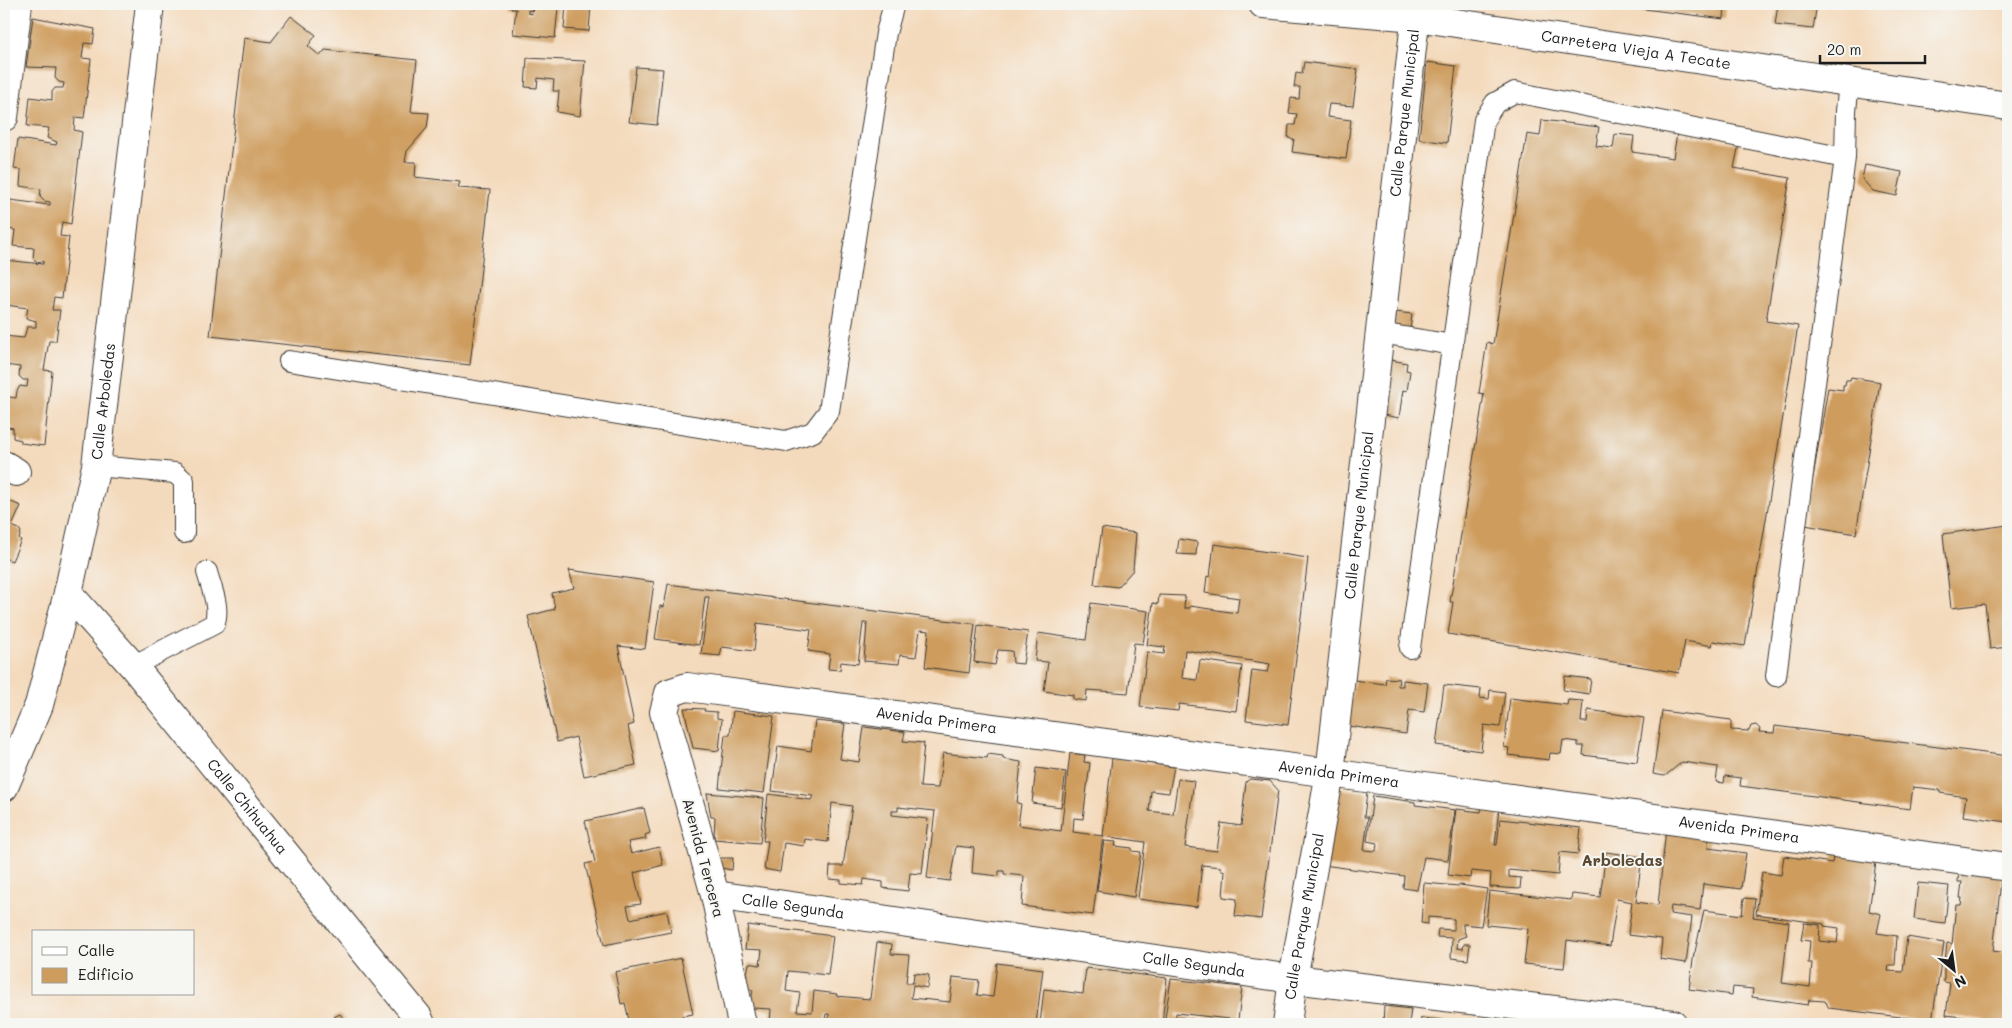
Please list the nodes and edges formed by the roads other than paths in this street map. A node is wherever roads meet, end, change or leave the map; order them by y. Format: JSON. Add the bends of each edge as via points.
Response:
{"nodes":[{"id":1,"x":18,"y":4,"type":"edge"},
{"id":2,"x":150,"y":4,"type":"edge"},
{"id":3,"x":894,"y":4,"type":"edge"},
{"id":4,"x":1263,"y":4,"type":"edge"},
{"id":5,"x":1417,"y":10,"type":"edge"},
{"id":6,"x":1849,"y":82,"type":"junction"},
{"id":7,"x":2008,"y":106,"type":"edge"},
{"id":8,"x":4,"y":117,"type":"edge"},
{"id":9,"x":1845,"y":158,"type":"junction"},
{"id":10,"x":1380,"y":333,"type":"junction"},
{"id":11,"x":1453,"y":345,"type":"junction"},
{"id":12,"x":289,"y":361,"type":"dead end"},
{"id":13,"x":96,"y":466,"type":"junction"},
{"id":14,"x":184,"y":532,"type":"dead end"},
{"id":15,"x":207,"y":572,"type":"dead end"},
{"id":16,"x":68,"y":593,"type":"junction"},
{"id":17,"x":1410,"y":648,"type":"dead end"},
{"id":18,"x":133,"y":666,"type":"junction"},
{"id":19,"x":1776,"y":676,"type":"dead end"},
{"id":20,"x":669,"y":693,"type":"joint"},
{"id":21,"x":1330,"y":773,"type":"junction"},
{"id":22,"x":4,"y":787,"type":"edge"},
{"id":23,"x":2008,"y":867,"type":"edge"},
{"id":24,"x":715,"y":895,"type":"junction"},
{"id":25,"x":1293,"y":979,"type":"junction"},
{"id":26,"x":421,"y":1024,"type":"edge"},
{"id":27,"x":742,"y":1024,"type":"edge"},
{"id":28,"x":1286,"y":1024,"type":"edge"},
{"id":29,"x":1673,"y":1024,"type":"edge"}],
"edges":[{"from":1,"to":8,"type":"street"},
{"from":2,"to":13,"type":"street","name":"Calle Arboledas"},
{"from":3,"to":12,"type":"lane","via":[[886,33],[829,411],[813,432],[786,441]]},
{"from":4,"to":5,"type":"street","name":"Carretera Vieja A Tecate"},
{"from":5,"to":6,"type":"street","name":"Carretera Vieja A Tecate"},
{"from":5,"to":10,"type":"street","name":"Calle Parque Municipal"},
{"from":6,"to":7,"type":"street","name":"Carretera Vieja A Tecate"},
{"from":6,"to":9,"type":"lane"},
{"from":9,"to":11,"type":"lane","via":[[1515,92],[1495,103],[1484,120]]},
{"from":9,"to":19,"type":"lane"},
{"from":10,"to":11,"type":"lane"},
{"from":10,"to":21,"type":"street","name":"Calle Parque Municipal"},
{"from":11,"to":17,"type":"lane"},
{"from":13,"to":14,"type":"lane","via":[[175,473],[184,481]]},
{"from":13,"to":16,"type":"street","name":"Calle Arboledas"},
{"from":15,"to":18,"type":"lane","via":[[218,617],[214,624]]},
{"from":16,"to":18,"type":"street","name":"Calle Chihuahua"},
{"from":16,"to":22,"type":"street","name":"Calle Arboledas","via":[[38,705]]},
{"from":18,"to":26,"type":"street","name":"Calle Chihuahua"},
{"from":20,"to":21,"type":"street","name":"Avenida Primera","via":[[687,688]]},
{"from":20,"to":24,"type":"street","name":"Avenida Tercera","via":[[664,712]]},
{"from":21,"to":23,"type":"street","name":"Avenida Primera"},
{"from":21,"to":25,"type":"street","name":"Calle Parque Municipal"},
{"from":24,"to":25,"type":"street","name":"Calle Segunda"},
{"from":24,"to":27,"type":"street","name":"Avenida Tercera"},
{"from":25,"to":28,"type":"street","name":"Calle Parque Municipal"},
{"from":25,"to":29,"type":"street","name":"Calle Segunda"}]}
